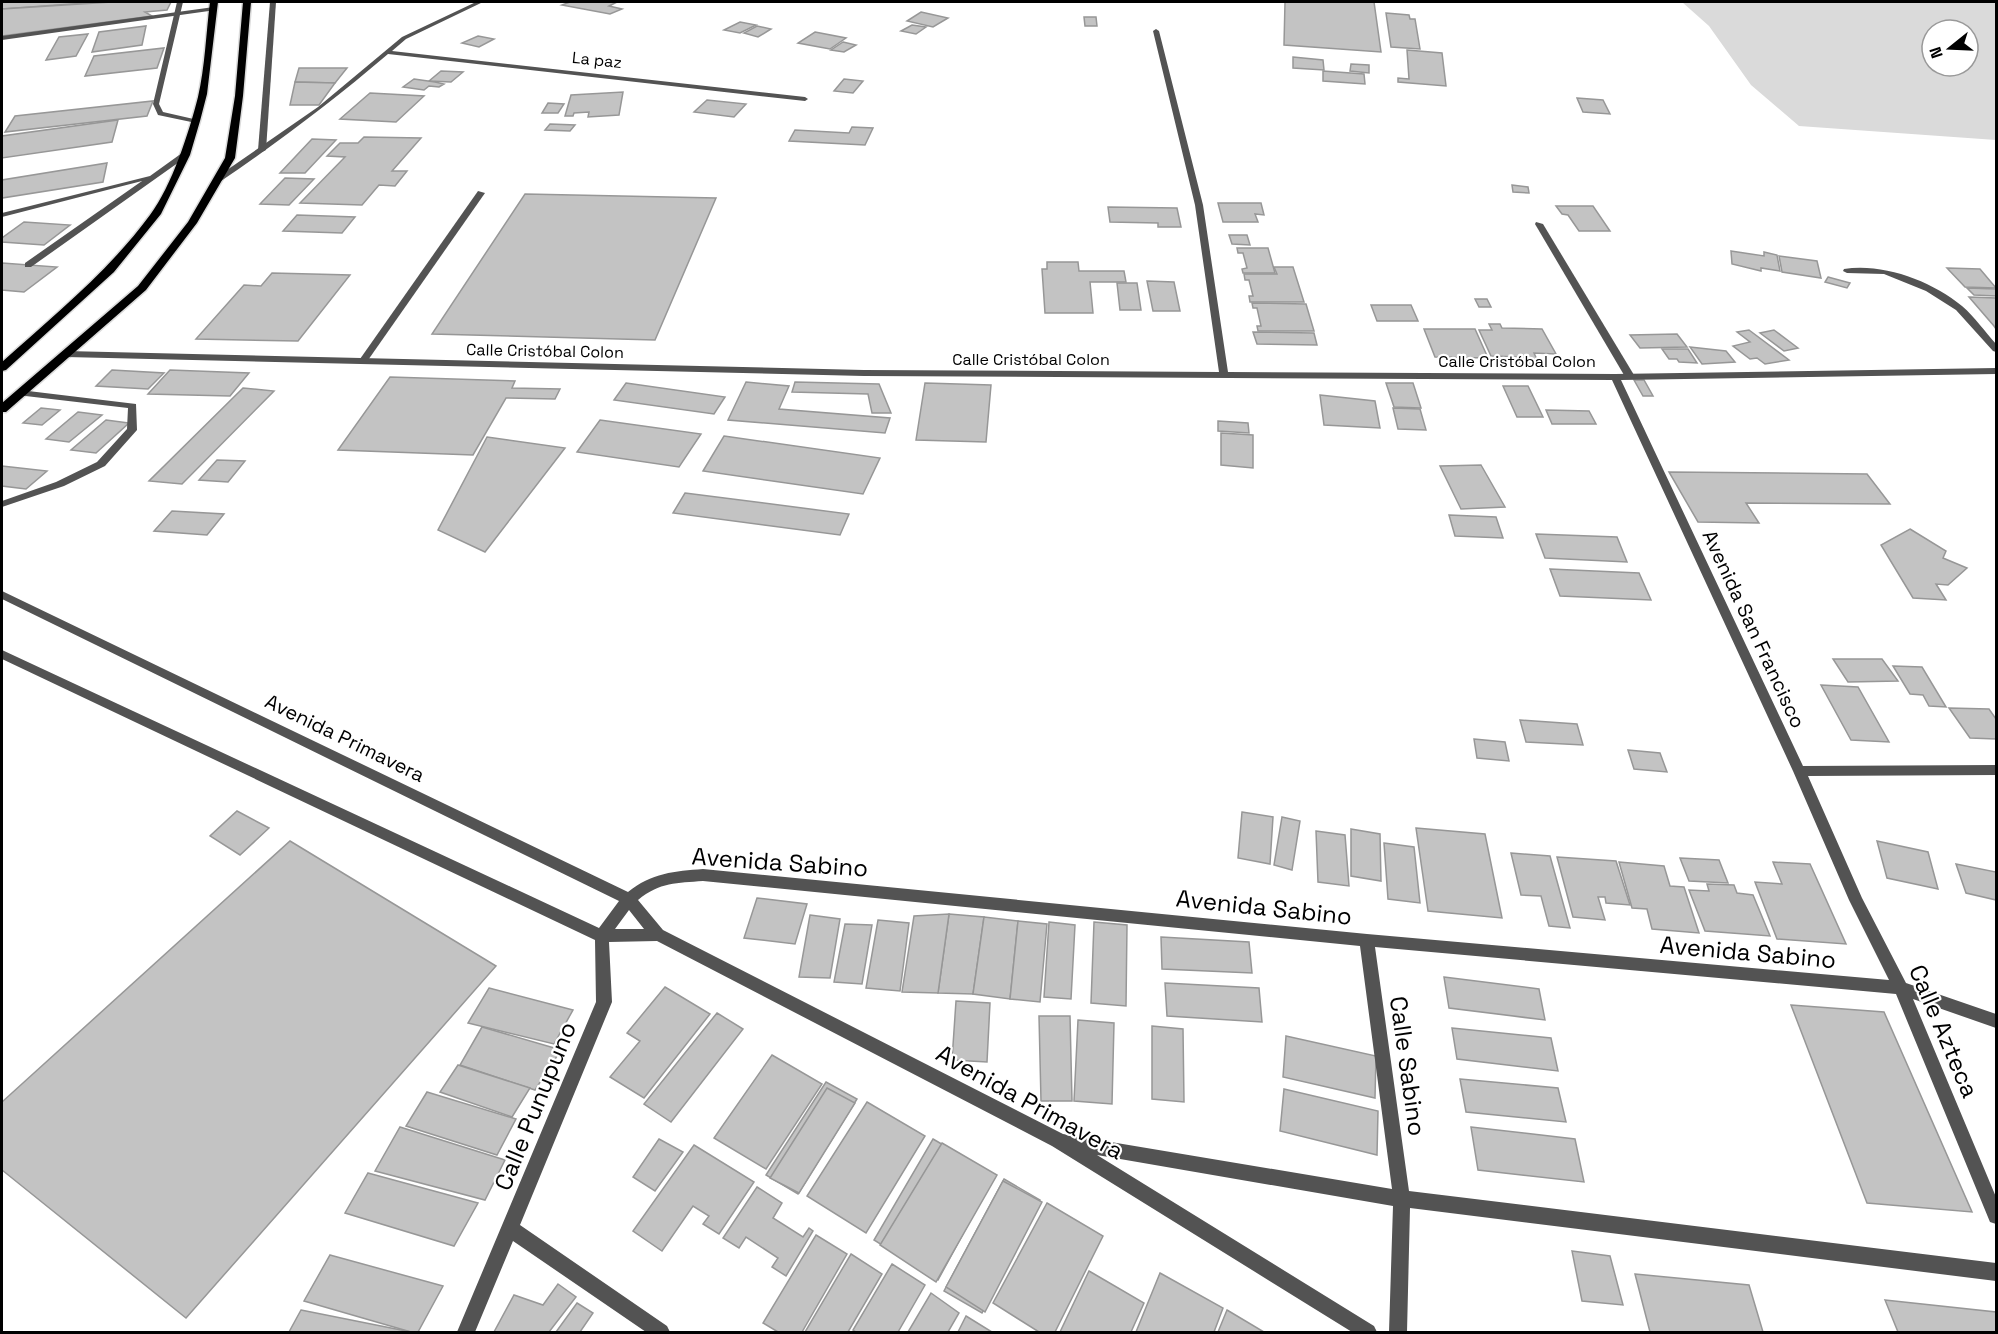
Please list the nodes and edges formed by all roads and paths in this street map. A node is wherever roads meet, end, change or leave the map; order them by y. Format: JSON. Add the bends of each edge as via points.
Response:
{"nodes":[{"id":1,"x":180,"y":2,"type":"edge"},
{"id":2,"x":247,"y":2,"type":"edge"},
{"id":3,"x":273,"y":2,"type":"edge"},
{"id":4,"x":480,"y":2,"type":"edge"},
{"id":5,"x":214,"y":5,"type":"edge"},
{"id":6,"x":178,"y":14,"type":"junction"},
{"id":7,"x":1156,"y":31,"type":"dead end"},
{"id":8,"x":2,"y":38,"type":"edge"},
{"id":9,"x":385,"y":52,"type":"junction"},
{"id":10,"x":805,"y":99,"type":"dead end"},
{"id":11,"x":196,"y":121,"type":"junction"},
{"id":12,"x":262,"y":150,"type":"junction"},
{"id":13,"x":185,"y":155,"type":"junction"},
{"id":14,"x":154,"y":176,"type":"junction"},
{"id":15,"x":218,"y":178,"type":"junction"},
{"id":16,"x":481,"y":193,"type":"dead end"},
{"id":17,"x":2,"y":215,"type":"edge"},
{"id":18,"x":1539,"y":224,"type":"dead end"},
{"id":19,"x":28,"y":265,"type":"dead end"},
{"id":20,"x":1847,"y":271,"type":"dead end"},
{"id":21,"x":1996,"y":349,"type":"edge"},
{"id":22,"x":66,"y":354,"type":"junction"},
{"id":23,"x":363,"y":361,"type":"junction"},
{"id":24,"x":2,"y":368,"type":"edge"},
{"id":25,"x":1996,"y":371,"type":"edge"},
{"id":26,"x":1224,"y":374,"type":"junction"},
{"id":27,"x":1629,"y":375,"type":"junction"},
{"id":28,"x":1615,"y":376,"type":"junction"},
{"id":29,"x":20,"y":393,"type":"junction"},
{"id":30,"x":2,"y":409,"type":"edge"},
{"id":31,"x":2,"y":504,"type":"edge"},
{"id":32,"x":2,"y":595,"type":"edge"},
{"id":33,"x":2,"y":654,"type":"edge"},
{"id":34,"x":1996,"y":770,"type":"edge"},
{"id":35,"x":1799,"y":771,"type":"junction"},
{"id":36,"x":629,"y":898,"type":"junction"},
{"id":37,"x":1856,"y":900,"type":"joint"},
{"id":38,"x":658,"y":935,"type":"junction"},
{"id":39,"x":602,"y":936,"type":"junction"},
{"id":40,"x":1367,"y":940,"type":"junction"},
{"id":41,"x":1901,"y":988,"type":"junction"},
{"id":42,"x":1996,"y":1021,"type":"edge"},
{"id":43,"x":1058,"y":1140,"type":"junction"},
{"id":44,"x":1402,"y":1199,"type":"junction"},
{"id":45,"x":1996,"y":1216,"type":"edge"},
{"id":46,"x":511,"y":1229,"type":"junction"},
{"id":47,"x":1996,"y":1272,"type":"edge"},
{"id":48,"x":466,"y":1332,"type":"edge"},
{"id":49,"x":661,"y":1332,"type":"edge"},
{"id":50,"x":1368,"y":1332,"type":"edge"},
{"id":51,"x":1398,"y":1332,"type":"edge"}],
"edges":[{"from":1,"to":6,"type":"street"},
{"from":2,"to":15,"type":"main road","via":[[230,158]]},
{"from":3,"to":12,"type":"street"},
{"from":4,"to":9,"type":"street","via":[[404,38]]},
{"from":5,"to":6,"type":"street"},
{"from":5,"to":11,"type":"main road"},
{"from":6,"to":8,"type":"street"},
{"from":6,"to":11,"type":"street","via":[[156,104],[160,114]]},
{"from":7,"to":26,"type":"street","via":[[1199,205]]},
{"from":9,"to":10,"type":"street","name":"La paz"},
{"from":9,"to":12,"type":"street","via":[[320,108]]},
{"from":11,"to":13,"type":"main road"},
{"from":12,"to":15,"type":"street"},
{"from":13,"to":14,"type":"street"},
{"from":13,"to":24,"type":"main road","via":[[156,214],[110,270]]},
{"from":14,"to":17,"type":"street"},
{"from":14,"to":19,"type":"street"},
{"from":15,"to":22,"type":"main road","via":[[192,222],[142,288]]},
{"from":16,"to":23,"type":"street"},
{"from":18,"to":27,"type":"street"},
{"from":20,"to":21,"type":"street","via":[[1886,272],[1929,289],[1959,308]]},
{"from":22,"to":23,"type":"street","name":"Calle Cristóbal Colon"},
{"from":22,"to":29,"type":"main road"},
{"from":23,"to":26,"type":"street","name":"Calle Cristóbal Colon","via":[[864,374]]},
{"from":25,"to":27,"type":"street","name":"Calle Cristóbal Colon"},
{"from":26,"to":28,"type":"street","name":"Calle Cristóbal Colon"},
{"from":27,"to":28,"type":"street","name":"Calle Cristóbal Colon"},
{"from":28,"to":35,"type":"street","name":"Avenida San Francisco"},
{"from":29,"to":30,"type":"main road"},
{"from":29,"to":31,"type":"street","via":[[134,406],[132,430],[101,464],[60,484]]},
{"from":32,"to":36,"type":"street","name":"Avenida Primavera"},
{"from":33,"to":39,"type":"street","name":"Avenida Primavera"},
{"from":34,"to":35,"type":"street"},
{"from":35,"to":37,"type":"street","name":"Avenida San Francisco"},
{"from":36,"to":38,"type":"street","name":"Avenida Primavera"},
{"from":36,"to":39,"type":"street"},
{"from":36,"to":40,"type":"street","name":"Avenida Sabino","via":[[666,878],[703,875]]},
{"from":37,"to":41,"type":"street","name":"Calle Azteca"},
{"from":38,"to":39,"type":"street","name":"Avenida Primavera"},
{"from":38,"to":43,"type":"street","name":"Avenida Primavera"},
{"from":39,"to":46,"type":"street","name":"Calle Punupuno","via":[[604,1002]]},
{"from":40,"to":41,"type":"street","name":"Avenida Sabino"},
{"from":40,"to":44,"type":"street","name":"Calle Sabino"},
{"from":41,"to":42,"type":"street","name":"Avenida Sabino"},
{"from":41,"to":45,"type":"street","name":"Calle Azteca"},
{"from":43,"to":44,"type":"street"},
{"from":43,"to":50,"type":"street","name":"Avenida Primavera"},
{"from":44,"to":47,"type":"street"},
{"from":44,"to":51,"type":"street","name":"Calle Sabino"},
{"from":46,"to":48,"type":"street","name":"Calle Punupuno"},
{"from":46,"to":49,"type":"street"}]}
